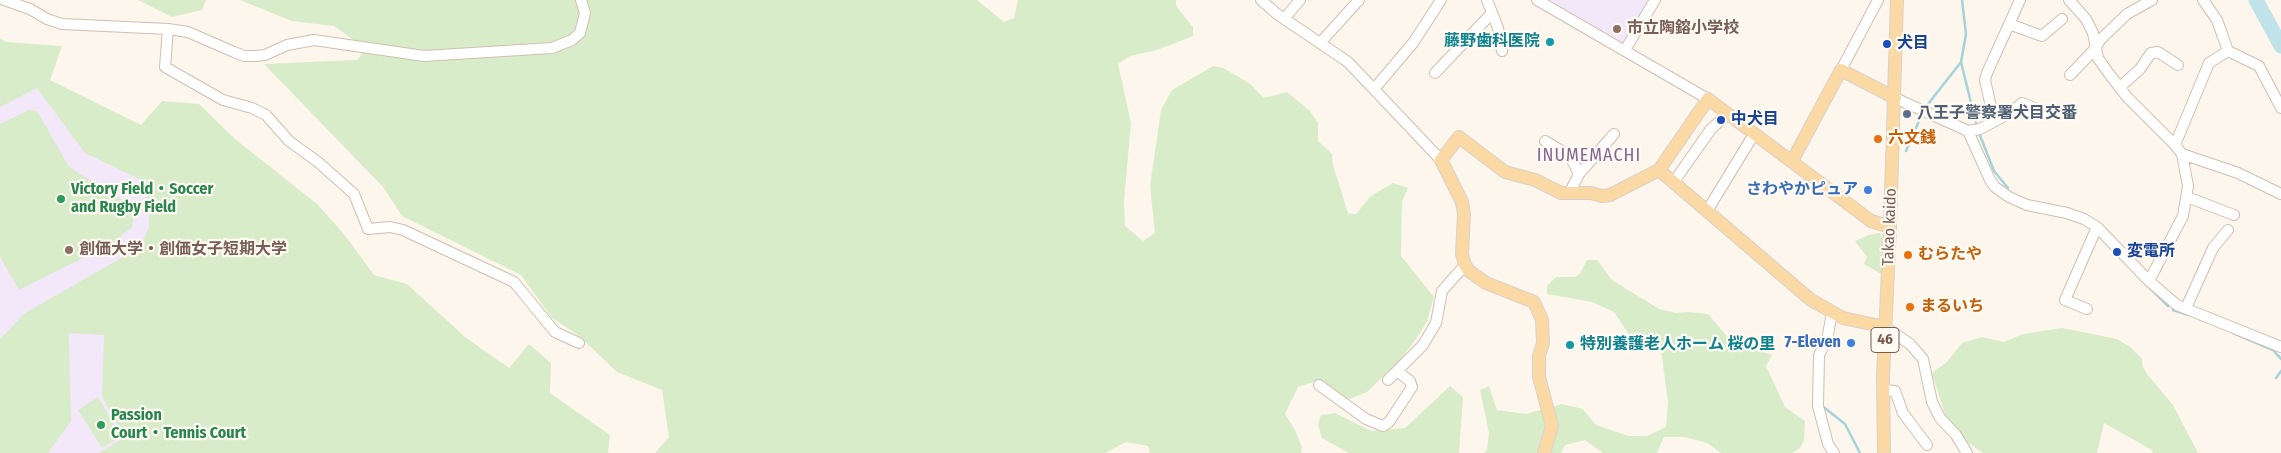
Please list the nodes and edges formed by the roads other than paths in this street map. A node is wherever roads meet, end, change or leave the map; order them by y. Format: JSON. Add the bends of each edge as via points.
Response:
{"nodes":[{"id":1,"x":4,"y":0,"type":"edge"},
{"id":2,"x":581,"y":0,"type":"edge"},
{"id":3,"x":1262,"y":0,"type":"edge"},
{"id":4,"x":1300,"y":0,"type":"edge"},
{"id":5,"x":1359,"y":0,"type":"edge"},
{"id":6,"x":1441,"y":0,"type":"edge"},
{"id":7,"x":1487,"y":0,"type":"edge"},
{"id":8,"x":1537,"y":0,"type":"edge"},
{"id":9,"x":1655,"y":0,"type":"edge"},
{"id":10,"x":1878,"y":0,"type":"edge"},
{"id":11,"x":1897,"y":0,"type":"edge"},
{"id":12,"x":2020,"y":0,"type":"edge"},
{"id":13,"x":2069,"y":0,"type":"edge"},
{"id":14,"x":2152,"y":0,"type":"edge"},
{"id":15,"x":2203,"y":0,"type":"edge"},
{"id":16,"x":1492,"y":13,"type":"junction"},
{"id":17,"x":1284,"y":19,"type":"junction"},
{"id":18,"x":2062,"y":19,"type":"dead end"},
{"id":19,"x":2009,"y":24,"type":"junction"},
{"id":20,"x":168,"y":29,"type":"junction"},
{"id":21,"x":1320,"y":43,"type":"junction"},
{"id":22,"x":2094,"y":49,"type":"junction"},
{"id":23,"x":1625,"y":50,"type":"junction"},
{"id":24,"x":1502,"y":51,"type":"dead end"},
{"id":25,"x":2228,"y":51,"type":"junction"},
{"id":26,"x":2178,"y":65,"type":"dead end"},
{"id":27,"x":1841,"y":70,"type":"junction"},
{"id":28,"x":1440,"y":72,"type":"dead end"},
{"id":29,"x":2070,"y":75,"type":"dead end"},
{"id":30,"x":2120,"y":87,"type":"junction"},
{"id":31,"x":1374,"y":89,"type":"junction"},
{"id":32,"x":1895,"y":98,"type":"junction"},
{"id":33,"x":1708,"y":99,"type":"junction"},
{"id":34,"x":2281,"y":108,"type":"edge"},
{"id":35,"x":2047,"y":113,"type":"dead end"},
{"id":36,"x":1728,"y":114,"type":"junction"},
{"id":37,"x":1994,"y":120,"type":"junction"},
{"id":38,"x":1974,"y":130,"type":"junction"},
{"id":39,"x":1614,"y":134,"type":"dead end"},
{"id":40,"x":1754,"y":134,"type":"junction"},
{"id":41,"x":1545,"y":141,"type":"dead end"},
{"id":42,"x":2175,"y":145,"type":"junction"},
{"id":43,"x":2182,"y":154,"type":"junction"},
{"id":44,"x":1440,"y":160,"type":"junction"},
{"id":45,"x":1792,"y":161,"type":"junction"},
{"id":46,"x":1659,"y":170,"type":"junction"},
{"id":47,"x":1579,"y":174,"type":"junction"},
{"id":48,"x":1673,"y":182,"type":"junction"},
{"id":49,"x":1570,"y":192,"type":"junction"},
{"id":50,"x":2281,"y":194,"type":"edge"},
{"id":51,"x":2187,"y":197,"type":"junction"},
{"id":52,"x":1707,"y":211,"type":"junction"},
{"id":53,"x":2234,"y":215,"type":"dead end"},
{"id":54,"x":1890,"y":227,"type":"junction"},
{"id":55,"x":2097,"y":227,"type":"junction"},
{"id":56,"x":2228,"y":230,"type":"dead end"},
{"id":57,"x":1464,"y":264,"type":"junction"},
{"id":58,"x":2149,"y":281,"type":"junction"},
{"id":59,"x":2186,"y":308,"type":"junction"},
{"id":60,"x":2087,"y":309,"type":"dead end"},
{"id":61,"x":1832,"y":313,"type":"junction"},
{"id":62,"x":1885,"y":327,"type":"junction"},
{"id":63,"x":578,"y":343,"type":"dead end"},
{"id":64,"x":2281,"y":347,"type":"edge"},
{"id":65,"x":1396,"y":371,"type":"junction"},
{"id":66,"x":1388,"y":380,"type":"dead end"},
{"id":67,"x":1319,"y":385,"type":"dead end"},
{"id":68,"x":1883,"y":390,"type":"junction"},
{"id":69,"x":1927,"y":445,"type":"dead end"},
{"id":70,"x":1883,"y":452,"type":"edge"},
{"id":71,"x":1544,"y":453,"type":"edge"},
{"id":72,"x":1834,"y":453,"type":"edge"},
{"id":73,"x":1967,"y":453,"type":"edge"}],
"edges":[{"from":1,"to":20,"type":"street","via":[[62,24]]},
{"from":2,"to":20,"type":"street","via":[[585,13],[580,33],[563,45],[539,49],[424,56],[314,40],[287,45],[265,55],[244,56],[202,36]]},
{"from":3,"to":17,"type":"street"},
{"from":4,"to":17,"type":"street"},
{"from":5,"to":21,"type":"street"},
{"from":6,"to":31,"type":"street","via":[[1413,43]]},
{"from":7,"to":16,"type":"street"},
{"from":8,"to":23,"type":"street"},
{"from":9,"to":23,"type":"street"},
{"from":10,"to":27,"type":"street"},
{"from":11,"to":32,"type":"main road","name":"Takao kaido","number":"46"},
{"from":12,"to":19,"type":"street"},
{"from":13,"to":22,"type":"street","via":[[2093,33]]},
{"from":14,"to":22,"type":"street","via":[[2127,14]]},
{"from":15,"to":25,"type":"street","via":[[2217,20]]},
{"from":16,"to":24,"type":"street"},
{"from":16,"to":28,"type":"street"},
{"from":17,"to":21,"type":"street"},
{"from":18,"to":19,"type":"street","via":[[2042,36]]},
{"from":19,"to":37,"type":"street","via":[[1986,73]]},
{"from":20,"to":63,"type":"street","via":[[165,67],[223,100],[266,115],[289,140],[354,194],[368,229],[390,227],[403,230],[514,282],[555,332]]},
{"from":21,"to":31,"type":"street","via":[[1348,62]]},
{"from":22,"to":29,"type":"street"},
{"from":22,"to":30,"type":"street"},
{"from":23,"to":33,"type":"street"},
{"from":25,"to":34,"type":"street","via":[[2259,66]]},
{"from":25,"to":42,"type":"street","via":[[2209,63]]},
{"from":26,"to":30,"type":"street","via":[[2158,52],[2151,53],[2140,69]]},
{"from":27,"to":32,"type":"main road"},
{"from":27,"to":45,"type":"main road"},
{"from":30,"to":42,"type":"street"},
{"from":31,"to":44,"type":"street"},
{"from":32,"to":38,"type":"street"},
{"from":32,"to":54,"type":"main road","name":"Takao kaido","number":"46"},
{"from":33,"to":36,"type":"main road"},
{"from":33,"to":46,"type":"main road"},
{"from":35,"to":37,"type":"street","via":[[2022,103]]},
{"from":36,"to":40,"type":"main road"},
{"from":36,"to":48,"type":"street","via":[[1711,129]]},
{"from":37,"to":38,"type":"street"},
{"from":38,"to":55,"type":"street","via":[[1990,180],[2002,193],[2028,205],[2084,219]]},
{"from":39,"to":47,"type":"street"},
{"from":40,"to":45,"type":"main road"},
{"from":40,"to":52,"type":"street"},
{"from":41,"to":47,"type":"street","via":[[1570,156]]},
{"from":42,"to":43,"type":"street"},
{"from":43,"to":50,"type":"street","via":[[2238,173]]},
{"from":43,"to":51,"type":"street"},
{"from":44,"to":49,"type":"main road","via":[[1459,137],[1506,172],[1535,180],[1555,191]]},
{"from":44,"to":57,"type":"main road","via":[[1462,202]]},
{"from":45,"to":54,"type":"main road","via":[[1871,221]]},
{"from":46,"to":48,"type":"main road"},
{"from":46,"to":49,"type":"main road","via":[[1602,196]]},
{"from":47,"to":49,"type":"street"},
{"from":48,"to":52,"type":"main road"},
{"from":51,"to":53,"type":"street"},
{"from":51,"to":58,"type":"street","via":[[2183,216]]},
{"from":52,"to":61,"type":"main road","via":[[1811,300]]},
{"from":54,"to":62,"type":"main road","name":"Takao kaido","number":"46"},
{"from":55,"to":58,"type":"street"},
{"from":55,"to":60,"type":"street","via":[[2065,300]]},
{"from":56,"to":59,"type":"street","via":[[2213,248]]},
{"from":57,"to":65,"type":"street","via":[[1442,291],[1436,323],[1424,345]]},
{"from":57,"to":71,"type":"main road","via":[[1486,284],[1534,302],[1541,315],[1544,335],[1539,377],[1552,426]]},
{"from":58,"to":59,"type":"street","via":[[2166,297]]},
{"from":59,"to":64,"type":"street"},
{"from":61,"to":62,"type":"main road"},
{"from":61,"to":72,"type":"street","via":[[1827,340],[1819,355],[1818,406],[1828,444]]},
{"from":62,"to":68,"type":"main road","name":"Takao kaido","number":"46"},
{"from":62,"to":73,"type":"street","via":[[1910,344],[1923,359],[1932,402]]},
{"from":65,"to":66,"type":"street"},
{"from":65,"to":67,"type":"street","via":[[1410,381],[1412,387],[1383,426],[1366,419]]},
{"from":68,"to":69,"type":"street","via":[[1895,391],[1902,413]]},
{"from":68,"to":70,"type":"main road","name":"Takao kaido","number":"46"}]}
